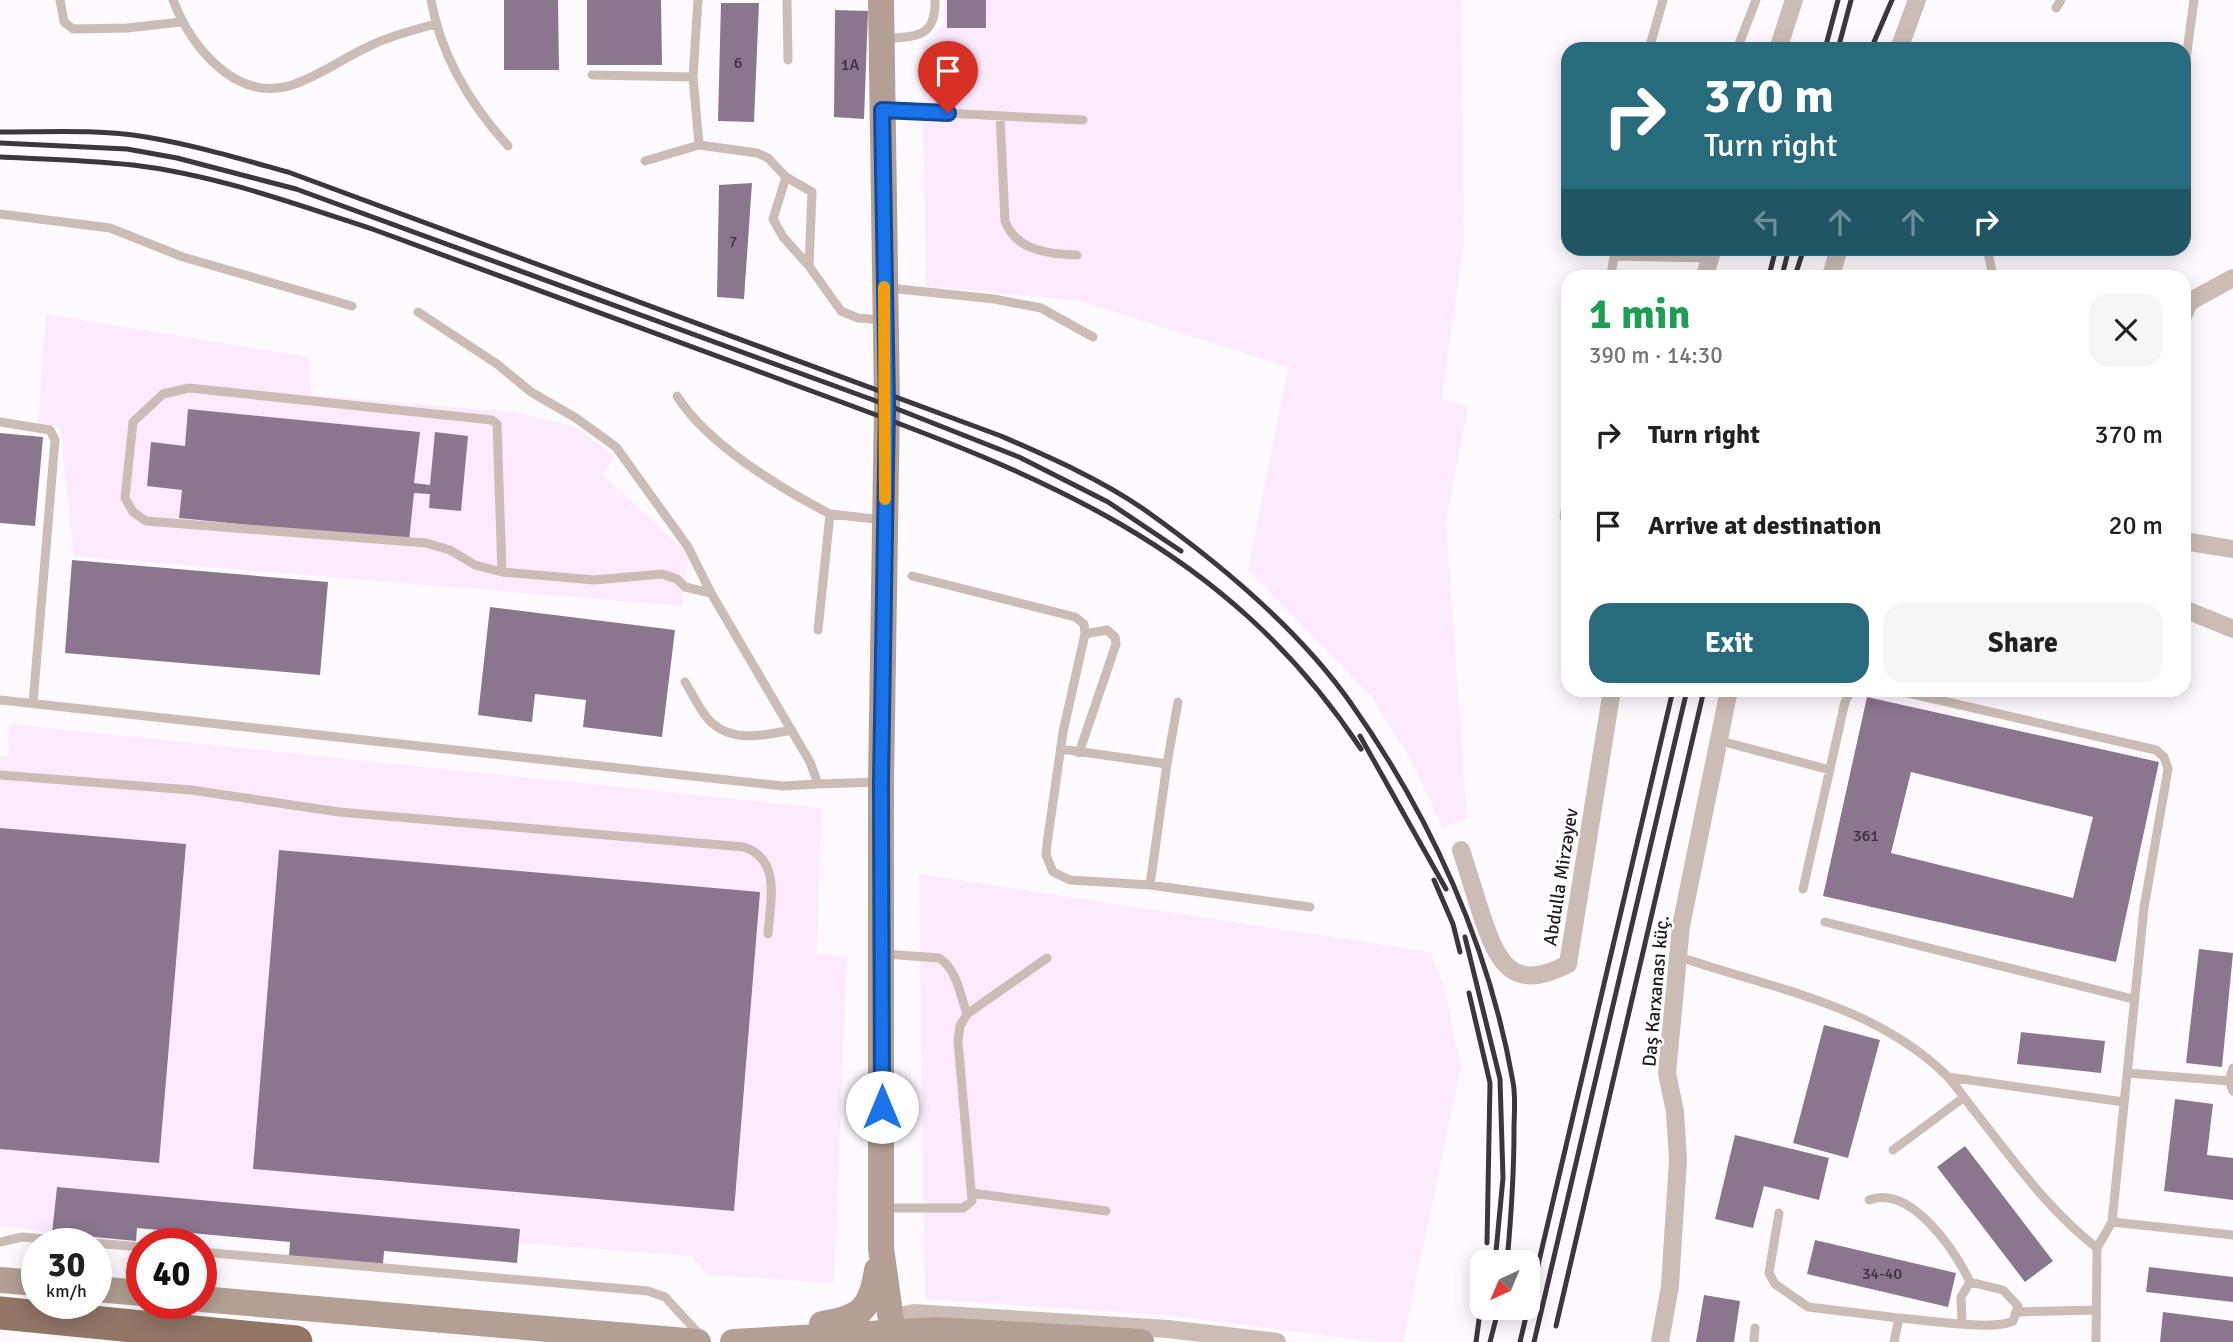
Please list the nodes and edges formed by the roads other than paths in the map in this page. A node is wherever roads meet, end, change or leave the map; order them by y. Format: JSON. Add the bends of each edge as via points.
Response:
{"nodes":[{"id":1,"x":60,"y":0,"type":"edge"},
{"id":2,"x":173,"y":0,"type":"edge"},
{"id":3,"x":431,"y":0,"type":"edge"},
{"id":4,"x":698,"y":0,"type":"edge"},
{"id":5,"x":787,"y":0,"type":"edge"},
{"id":6,"x":881,"y":0,"type":"edge"},
{"id":7,"x":935,"y":0,"type":"edge"},
{"id":8,"x":1663,"y":0,"type":"edge"},
{"id":9,"x":1756,"y":0,"type":"edge"},
{"id":10,"x":1794,"y":0,"type":"edge"},
{"id":11,"x":1917,"y":0,"type":"edge"},
{"id":12,"x":2194,"y":0,"type":"edge"},
{"id":13,"x":181,"y":22,"type":"junction"},
{"id":14,"x":435,"y":23,"type":"junction"},
{"id":15,"x":881,"y":39,"type":"junction"},
{"id":16,"x":1651,"y":42,"type":"edge"},
{"id":17,"x":1740,"y":42,"type":"edge"},
{"id":18,"x":1780,"y":42,"type":"edge"},
{"id":19,"x":1902,"y":42,"type":"edge"},
{"id":20,"x":2188,"y":42,"type":"edge"},
{"id":21,"x":788,"y":60,"type":"dead end"},
{"id":22,"x":592,"y":75,"type":"dead end"},
{"id":23,"x":693,"y":77,"type":"junction"},
{"id":24,"x":882,"y":110,"type":"junction"},
{"id":25,"x":1000,"y":116,"type":"junction"},
{"id":26,"x":1083,"y":120,"type":"dead end"},
{"id":27,"x":699,"y":145,"type":"junction"},
{"id":28,"x":508,"y":146,"type":"dead end"},
{"id":29,"x":645,"y":161,"type":"dead end"},
{"id":30,"x":786,"y":177,"type":"junction"},
{"id":31,"x":0,"y":214,"type":"edge"},
{"id":32,"x":1077,"y":255,"type":"dead end"},
{"id":33,"x":809,"y":266,"type":"junction"},
{"id":34,"x":2233,"y":278,"type":"edge"},
{"id":35,"x":884,"y":287,"type":"junction"},
{"id":36,"x":2191,"y":301,"type":"edge"},
{"id":37,"x":352,"y":306,"type":"dead end"},
{"id":38,"x":418,"y":312,"type":"dead end"},
{"id":39,"x":884,"y":320,"type":"junction"},
{"id":40,"x":1093,"y":337,"type":"dead end"},
{"id":41,"x":677,"y":396,"type":"dead end"},
{"id":42,"x":0,"y":422,"type":"edge"},
{"id":43,"x":830,"y":514,"type":"junction"},
{"id":44,"x":885,"y":520,"type":"junction"},
{"id":45,"x":2191,"y":542,"type":"edge"},
{"id":46,"x":2233,"y":549,"type":"edge"},
{"id":47,"x":502,"y":572,"type":"junction"},
{"id":48,"x":912,"y":576,"type":"dead end"},
{"id":49,"x":711,"y":593,"type":"junction"},
{"id":50,"x":2191,"y":612,"type":"edge"},
{"id":51,"x":2233,"y":629,"type":"edge"},
{"id":52,"x":818,"y":630,"type":"dead end"},
{"id":53,"x":1085,"y":634,"type":"junction"},
{"id":54,"x":685,"y":682,"type":"dead end"},
{"id":55,"x":1611,"y":697,"type":"edge"},
{"id":56,"x":1727,"y":697,"type":"edge"},
{"id":57,"x":1848,"y":697,"type":"edge"},
{"id":58,"x":1925,"y":697,"type":"edge"},
{"id":59,"x":0,"y":700,"type":"edge"},
{"id":60,"x":1178,"y":702,"type":"dead end"},
{"id":61,"x":33,"y":703,"type":"junction"},
{"id":62,"x":792,"y":730,"type":"junction"},
{"id":63,"x":1717,"y":740,"type":"junction"},
{"id":64,"x":1060,"y":750,"type":"junction"},
{"id":65,"x":1079,"y":753,"type":"junction"},
{"id":66,"x":1167,"y":764,"type":"junction"},
{"id":67,"x":1830,"y":770,"type":"junction"},
{"id":68,"x":0,"y":775,"type":"edge"},
{"id":69,"x":881,"y":782,"type":"junction"},
{"id":70,"x":818,"y":784,"type":"junction"},
{"id":71,"x":1461,"y":850,"type":"dead end"},
{"id":72,"x":1150,"y":886,"type":"junction"},
{"id":73,"x":1802,"y":889,"type":"dead end"},
{"id":74,"x":1310,"y":907,"type":"dead end"},
{"id":75,"x":1825,"y":922,"type":"dead end"},
{"id":76,"x":768,"y":934,"type":"dead end"},
{"id":77,"x":883,"y":954,"type":"junction"},
{"id":78,"x":1680,"y":957,"type":"junction"},
{"id":79,"x":1047,"y":958,"type":"dead end"},
{"id":80,"x":2133,"y":999,"type":"junction"},
{"id":81,"x":967,"y":1014,"type":"junction"},
{"id":82,"x":2233,"y":1068,"type":"edge"},
{"id":83,"x":2127,"y":1073,"type":"junction"},
{"id":84,"x":1948,"y":1077,"type":"junction"},
{"id":85,"x":2229,"y":1081,"type":"junction"},
{"id":86,"x":2233,"y":1091,"type":"edge"},
{"id":87,"x":1963,"y":1098,"type":"junction"},
{"id":88,"x":2124,"y":1102,"type":"junction"},
{"id":89,"x":1893,"y":1150,"type":"dead end"},
{"id":90,"x":972,"y":1193,"type":"junction"},
{"id":91,"x":1870,"y":1199,"type":"dead end"},
{"id":92,"x":882,"y":1208,"type":"junction"},
{"id":93,"x":1106,"y":1210,"type":"dead end"},
{"id":94,"x":1779,"y":1213,"type":"dead end"},
{"id":95,"x":2112,"y":1222,"type":"junction"},
{"id":96,"x":2233,"y":1235,"type":"edge"},
{"id":97,"x":0,"y":1242,"type":"edge"},
{"id":98,"x":126,"y":1246,"type":"edge"},
{"id":99,"x":881,"y":1248,"type":"junction"},
{"id":100,"x":2097,"y":1248,"type":"junction"},
{"id":101,"x":217,"y":1253,"type":"edge"},
{"id":102,"x":0,"y":1280,"type":"edge"},
{"id":103,"x":21,"y":1282,"type":"edge"},
{"id":104,"x":1970,"y":1282,"type":"junction"},
{"id":105,"x":217,"y":1299,"type":"edge"},
{"id":106,"x":2096,"y":1310,"type":"junction"},
{"id":107,"x":0,"y":1312,"type":"edge"},
{"id":108,"x":2017,"y":1312,"type":"junction"},
{"id":109,"x":1899,"y":1318,"type":"junction"},
{"id":110,"x":1962,"y":1322,"type":"junction"},
{"id":111,"x":1755,"y":1328,"type":"dead end"},
{"id":112,"x":892,"y":1336,"type":"edge"},
{"id":113,"x":296,"y":1342,"type":"edge"},
{"id":114,"x":698,"y":1342,"type":"edge"},
{"id":115,"x":706,"y":1342,"type":"edge"},
{"id":116,"x":721,"y":1342,"type":"edge"},
{"id":117,"x":733,"y":1342,"type":"edge"},
{"id":118,"x":1141,"y":1342,"type":"edge"},
{"id":119,"x":1277,"y":1342,"type":"edge"},
{"id":120,"x":1660,"y":1342,"type":"edge"},
{"id":121,"x":1754,"y":1342,"type":"edge"},
{"id":122,"x":1894,"y":1342,"type":"edge"},
{"id":123,"x":2096,"y":1342,"type":"edge"}],
"edges":[{"from":1,"to":13,"type":"lane","via":[[64,22],[73,29]]},
{"from":2,"to":13,"type":"lane"},
{"from":3,"to":14,"type":"lane"},
{"from":4,"to":23,"type":"lane"},
{"from":5,"to":21,"type":"lane"},
{"from":6,"to":15,"type":"street"},
{"from":7,"to":15,"type":"lane","via":[[928,30],[918,36]]},
{"from":8,"to":16,"type":"lane"},
{"from":9,"to":17,"type":"lane"},
{"from":10,"to":18,"type":"street"},
{"from":11,"to":19,"type":"street"},
{"from":12,"to":20,"type":"lane"},
{"from":13,"to":14,"type":"lane","via":[[211,62],[238,80],[262,87],[290,86],[374,44]]},
{"from":14,"to":28,"type":"lane","via":[[452,69]]},
{"from":15,"to":24,"type":"street"},
{"from":22,"to":23,"type":"lane"},
{"from":23,"to":27,"type":"lane"},
{"from":24,"to":25,"type":"lane"},
{"from":24,"to":35,"type":"street"},
{"from":25,"to":26,"type":"lane"},
{"from":25,"to":32,"type":"lane","via":[[1009,231],[1045,254]]},
{"from":27,"to":29,"type":"lane"},
{"from":27,"to":30,"type":"lane","via":[[757,153]]},
{"from":30,"to":33,"type":"lane","via":[[773,219]]},
{"from":30,"to":33,"type":"lane","via":[[808,188],[814,198]]},
{"from":31,"to":37,"type":"lane","via":[[110,228],[183,257]]},
{"from":33,"to":39,"type":"lane","via":[[841,311]]},
{"from":34,"to":36,"type":"street"},
{"from":35,"to":39,"type":"street"},
{"from":35,"to":40,"type":"lane","via":[[1041,308]]},
{"from":38,"to":49,"type":"lane","via":[[616,447],[677,529]]},
{"from":39,"to":44,"type":"street"},
{"from":41,"to":43,"type":"lane","via":[[692,418],[724,446]]},
{"from":42,"to":61,"type":"lane","via":[[50,430],[55,440]]},
{"from":43,"to":44,"type":"lane"},
{"from":43,"to":52,"type":"lane"},
{"from":44,"to":69,"type":"street"},
{"from":45,"to":46,"type":"street"},
{"from":47,"to":47,"type":"lane","via":[[426,543],[146,521],[133,512],[125,498],[133,422],[163,394],[189,388],[492,420],[497,424]]},
{"from":47,"to":49,"type":"lane","via":[[594,580],[662,574],[685,587]]},
{"from":48,"to":53,"type":"lane","via":[[1075,617],[1084,624]]},
{"from":49,"to":62,"type":"lane"},
{"from":50,"to":51,"type":"street"},
{"from":53,"to":64,"type":"lane"},
{"from":53,"to":65,"type":"lane","via":[[1107,630],[1116,644]]},
{"from":54,"to":62,"type":"lane","via":[[711,723],[722,729],[755,737]]},
{"from":55,"to":71,"type":"street","name":"Abdulla Mirzəyev","via":[[1568,964],[1549,974],[1528,975],[1508,969],[1494,951]]},
{"from":56,"to":63,"type":"street","name":"Daş Karxanası küç."},
{"from":57,"to":67,"type":"lane"},
{"from":58,"to":80,"type":"lane","via":[[2156,750],[2164,757],[2167,781]]},
{"from":59,"to":61,"type":"lane"},
{"from":60,"to":66,"type":"lane"},
{"from":61,"to":70,"type":"lane","via":[[783,786]]},
{"from":62,"to":70,"type":"lane"},
{"from":63,"to":67,"type":"lane"},
{"from":63,"to":78,"type":"street","name":"Daş Karxanası küç.","via":[[1683,912]]},
{"from":64,"to":65,"type":"lane"},
{"from":64,"to":72,"type":"lane","via":[[1047,844],[1049,867],[1070,880]]},
{"from":65,"to":66,"type":"lane"},
{"from":66,"to":72,"type":"lane"},
{"from":67,"to":73,"type":"lane"},
{"from":68,"to":76,"type":"lane","via":[[191,790],[339,812],[744,847],[766,860],[772,876]]},
{"from":69,"to":70,"type":"lane"},
{"from":69,"to":77,"type":"street"},
{"from":72,"to":74,"type":"lane"},
{"from":75,"to":80,"type":"lane"},
{"from":77,"to":81,"type":"lane","via":[[945,962]]},
{"from":77,"to":92,"type":"street"},
{"from":78,"to":84,"type":"lane","via":[[1862,1016],[1909,1043]]},
{"from":78,"to":120,"type":"street","name":"Daş Karxanası küç.","via":[[1667,1073],[1678,1160],[1670,1286]]},
{"from":79,"to":81,"type":"lane"},
{"from":80,"to":83,"type":"lane"},
{"from":81,"to":90,"type":"lane","via":[[958,1041]]},
{"from":82,"to":85,"type":"lane"},
{"from":83,"to":85,"type":"lane"},
{"from":83,"to":88,"type":"lane"},
{"from":84,"to":87,"type":"lane"},
{"from":84,"to":88,"type":"lane"},
{"from":85,"to":86,"type":"lane"},
{"from":87,"to":89,"type":"lane"},
{"from":87,"to":100,"type":"lane","via":[[2050,1207]]},
{"from":88,"to":95,"type":"lane"},
{"from":90,"to":92,"type":"lane","via":[[972,1201],[963,1208]]},
{"from":90,"to":93,"type":"lane"},
{"from":91,"to":104,"type":"lane","via":[[1879,1196],[1906,1204],[1954,1250]]},
{"from":92,"to":99,"type":"street"},
{"from":94,"to":109,"type":"lane","via":[[1769,1273],[1775,1284],[1808,1307]]},
{"from":95,"to":96,"type":"lane"},
{"from":95,"to":100,"type":"lane"},
{"from":97,"to":98,"type":"lane","via":[[22,1237]]},
{"from":99,"to":112,"type":"street"},
{"from":99,"to":116,"type":"street","via":[[870,1298],[852,1317]]},
{"from":100,"to":106,"type":"lane"},
{"from":101,"to":115,"type":"lane","via":[[648,1291],[665,1297]]},
{"from":102,"to":103,"type":"street"},
{"from":104,"to":108,"type":"lane","via":[[2003,1290],[2013,1297]]},
{"from":104,"to":110,"type":"lane","via":[[1961,1297]]},
{"from":105,"to":114,"type":"street"},
{"from":106,"to":108,"type":"lane"},
{"from":106,"to":123,"type":"lane"},
{"from":107,"to":113,"type":"highway"},
{"from":108,"to":110,"type":"lane","via":[[2005,1326]]},
{"from":109,"to":110,"type":"lane"},
{"from":109,"to":122,"type":"lane"},
{"from":111,"to":121,"type":"lane"},
{"from":112,"to":117,"type":"street"},
{"from":112,"to":118,"type":"street","via":[[937,1329]]},
{"from":112,"to":119,"type":"street","via":[[900,1315],[914,1313],[1168,1329]]}]}
